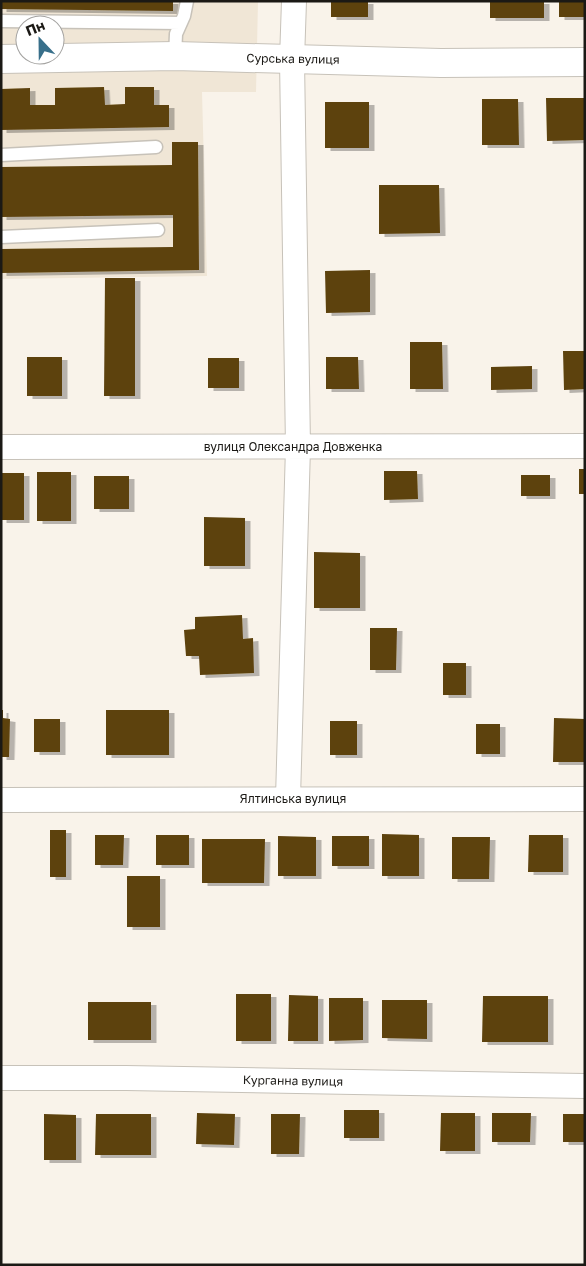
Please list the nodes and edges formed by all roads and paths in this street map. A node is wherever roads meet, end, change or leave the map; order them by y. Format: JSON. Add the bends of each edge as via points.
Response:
{"nodes":[{"id":1,"x":187,"y":1,"type":"edge"},
{"id":2,"x":294,"y":1,"type":"edge"},
{"id":3,"x":1,"y":21,"type":"edge"},
{"id":4,"x":181,"y":23,"type":"junction"},
{"id":5,"x":175,"y":56,"type":"junction"},
{"id":6,"x":1,"y":59,"type":"edge"},
{"id":7,"x":292,"y":60,"type":"junction"},
{"id":8,"x":585,"y":62,"type":"edge"},
{"id":9,"x":156,"y":147,"type":"dead end"},
{"id":10,"x":1,"y":155,"type":"edge"},
{"id":11,"x":158,"y":230,"type":"dead end"},
{"id":12,"x":1,"y":237,"type":"edge"},
{"id":13,"x":298,"y":446,"type":"junction"},
{"id":14,"x":585,"y":446,"type":"edge"},
{"id":15,"x":1,"y":447,"type":"edge"},
{"id":16,"x":288,"y":798,"type":"junction"},
{"id":17,"x":585,"y":799,"type":"edge"},
{"id":18,"x":1,"y":800,"type":"edge"},
{"id":19,"x":1,"y":1078,"type":"edge"},
{"id":20,"x":585,"y":1086,"type":"edge"}],
"edges":[{"from":1,"to":4,"type":"lane"},
{"from":2,"to":7,"type":"street"},
{"from":3,"to":4,"type":"lane"},
{"from":4,"to":5,"type":"lane","via":[[176,34]]},
{"from":5,"to":6,"type":"street","name":"Сурська вулиця"},
{"from":5,"to":7,"type":"street","name":"Сурська вулиця"},
{"from":7,"to":8,"type":"street","name":"Сурська вулиця"},
{"from":7,"to":13,"type":"street"},
{"from":9,"to":10,"type":"lane"},
{"from":11,"to":12,"type":"lane"},
{"from":13,"to":14,"type":"street","name":"вулиця Олександра Довженка"},
{"from":13,"to":15,"type":"street","name":"вулиця Олександра Довженка"},
{"from":13,"to":16,"type":"street"},
{"from":16,"to":17,"type":"street","name":"Ялтинська вулиця"},
{"from":16,"to":18,"type":"street","name":"Ялтинська вулиця"},
{"from":19,"to":20,"type":"street","name":"Курганна вулиця"}]}
